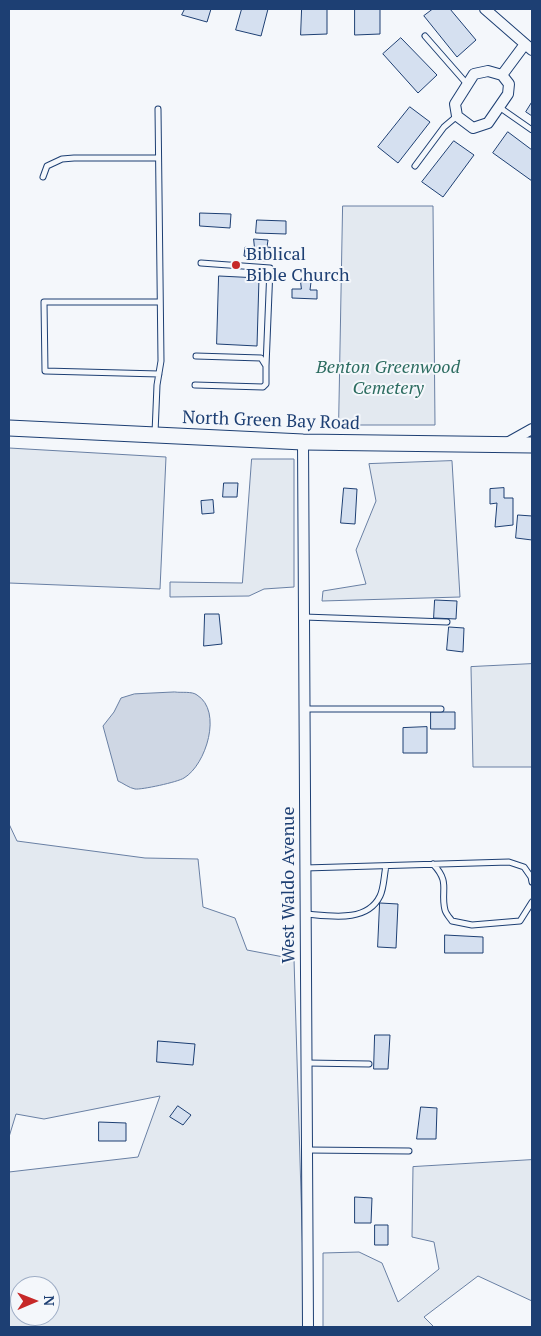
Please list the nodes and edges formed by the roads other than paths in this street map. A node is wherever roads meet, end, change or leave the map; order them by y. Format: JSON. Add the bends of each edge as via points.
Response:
{"nodes":[{"id":1,"x":485,"y":9,"type":"edge"},
{"id":2,"x":425,"y":36,"type":"dead end"},
{"id":3,"x":529,"y":47,"type":"edge"},
{"id":4,"x":502,"y":75,"type":"junction"},
{"id":5,"x":468,"y":84,"type":"junction"},
{"id":6,"x":500,"y":107,"type":"junction"},
{"id":7,"x":158,"y":109,"type":"dead end"},
{"id":8,"x":457,"y":116,"type":"junction"},
{"id":9,"x":532,"y":130,"type":"edge"},
{"id":10,"x":158,"y":158,"type":"junction"},
{"id":11,"x":415,"y":166,"type":"dead end"},
{"id":12,"x":43,"y":177,"type":"dead end"},
{"id":13,"x":201,"y":263,"type":"dead end"},
{"id":14,"x":160,"y":302,"type":"junction"},
{"id":15,"x":196,"y":356,"type":"dead end"},
{"id":16,"x":266,"y":366,"type":"junction"},
{"id":17,"x":159,"y":374,"type":"junction"},
{"id":18,"x":194,"y":385,"type":"dead end"},
{"id":19,"x":9,"y":428,"type":"edge"},
{"id":20,"x":532,"y":429,"type":"edge"},
{"id":21,"x":154,"y":436,"type":"junction"},
{"id":22,"x":303,"y":442,"type":"junction"},
{"id":23,"x":504,"y":445,"type":"junction"},
{"id":24,"x":532,"y":445,"type":"edge"},
{"id":25,"x":304,"y":617,"type":"junction"},
{"id":26,"x":447,"y":622,"type":"dead end"},
{"id":27,"x":305,"y":709,"type":"junction"},
{"id":28,"x":441,"y":709,"type":"dead end"},
{"id":29,"x":433,"y":864,"type":"junction"},
{"id":30,"x":386,"y":866,"type":"junction"},
{"id":31,"x":305,"y":868,"type":"junction"},
{"id":32,"x":532,"y":882,"type":"edge"},
{"id":33,"x":532,"y":902,"type":"edge"},
{"id":34,"x":306,"y":914,"type":"junction"},
{"id":35,"x":306,"y":1063,"type":"junction"},
{"id":36,"x":368,"y":1064,"type":"dead end"},
{"id":37,"x":307,"y":1150,"type":"junction"},
{"id":38,"x":409,"y":1151,"type":"dead end"},
{"id":39,"x":308,"y":1327,"type":"edge"}],
"edges":[{"from":1,"to":3,"type":"street"},
{"from":2,"to":5,"type":"lane"},
{"from":3,"to":4,"type":"street"},
{"from":4,"to":5,"type":"street","via":[[488,71],[474,74]]},
{"from":4,"to":6,"type":"street","via":[[509,84],[508,94]]},
{"from":5,"to":8,"type":"street","via":[[455,104]]},
{"from":6,"to":8,"type":"street","via":[[488,123],[474,128]]},
{"from":6,"to":9,"type":"lane"},
{"from":7,"to":10,"type":"lane"},
{"from":8,"to":11,"type":"lane","via":[[444,127]]},
{"from":10,"to":12,"type":"lane","via":[[62,160],[47,166]]},
{"from":10,"to":14,"type":"lane"},
{"from":13,"to":16,"type":"lane","via":[[270,268]]},
{"from":14,"to":17,"type":"lane"},
{"from":14,"to":17,"type":"lane","via":[[44,302],[45,371]]},
{"from":15,"to":16,"type":"lane","via":[[261,358]]},
{"from":16,"to":18,"type":"lane","via":[[266,384],[263,387]]},
{"from":17,"to":21,"type":"lane"},
{"from":19,"to":21,"type":"main road","name":"North Green Bay Road"},
{"from":20,"to":23,"type":"street"},
{"from":21,"to":22,"type":"main road","name":"North Green Bay Road"},
{"from":22,"to":23,"type":"main road","name":"North Green Bay Road"},
{"from":22,"to":25,"type":"street","name":"West Waldo Avenue"},
{"from":23,"to":24,"type":"main road","name":"North Green Bay Road"},
{"from":25,"to":26,"type":"lane"},
{"from":25,"to":27,"type":"street","name":"West Waldo Avenue"},
{"from":27,"to":28,"type":"lane"},
{"from":27,"to":31,"type":"street","name":"West Waldo Avenue"},
{"from":29,"to":30,"type":"lane"},
{"from":29,"to":32,"type":"lane","via":[[508,862],[524,867]]},
{"from":29,"to":33,"type":"lane","via":[[441,872],[445,911],[452,921],[472,925],[520,921]]},
{"from":30,"to":31,"type":"lane"},
{"from":30,"to":34,"type":"lane","via":[[380,897],[368,909],[357,915],[345,916]]},
{"from":31,"to":34,"type":"street","name":"West Waldo Avenue"},
{"from":34,"to":35,"type":"street","name":"West Waldo Avenue"},
{"from":35,"to":36,"type":"lane"},
{"from":35,"to":37,"type":"street","name":"West Waldo Avenue"},
{"from":37,"to":38,"type":"lane"},
{"from":37,"to":39,"type":"street","name":"West Waldo Avenue"}]}
